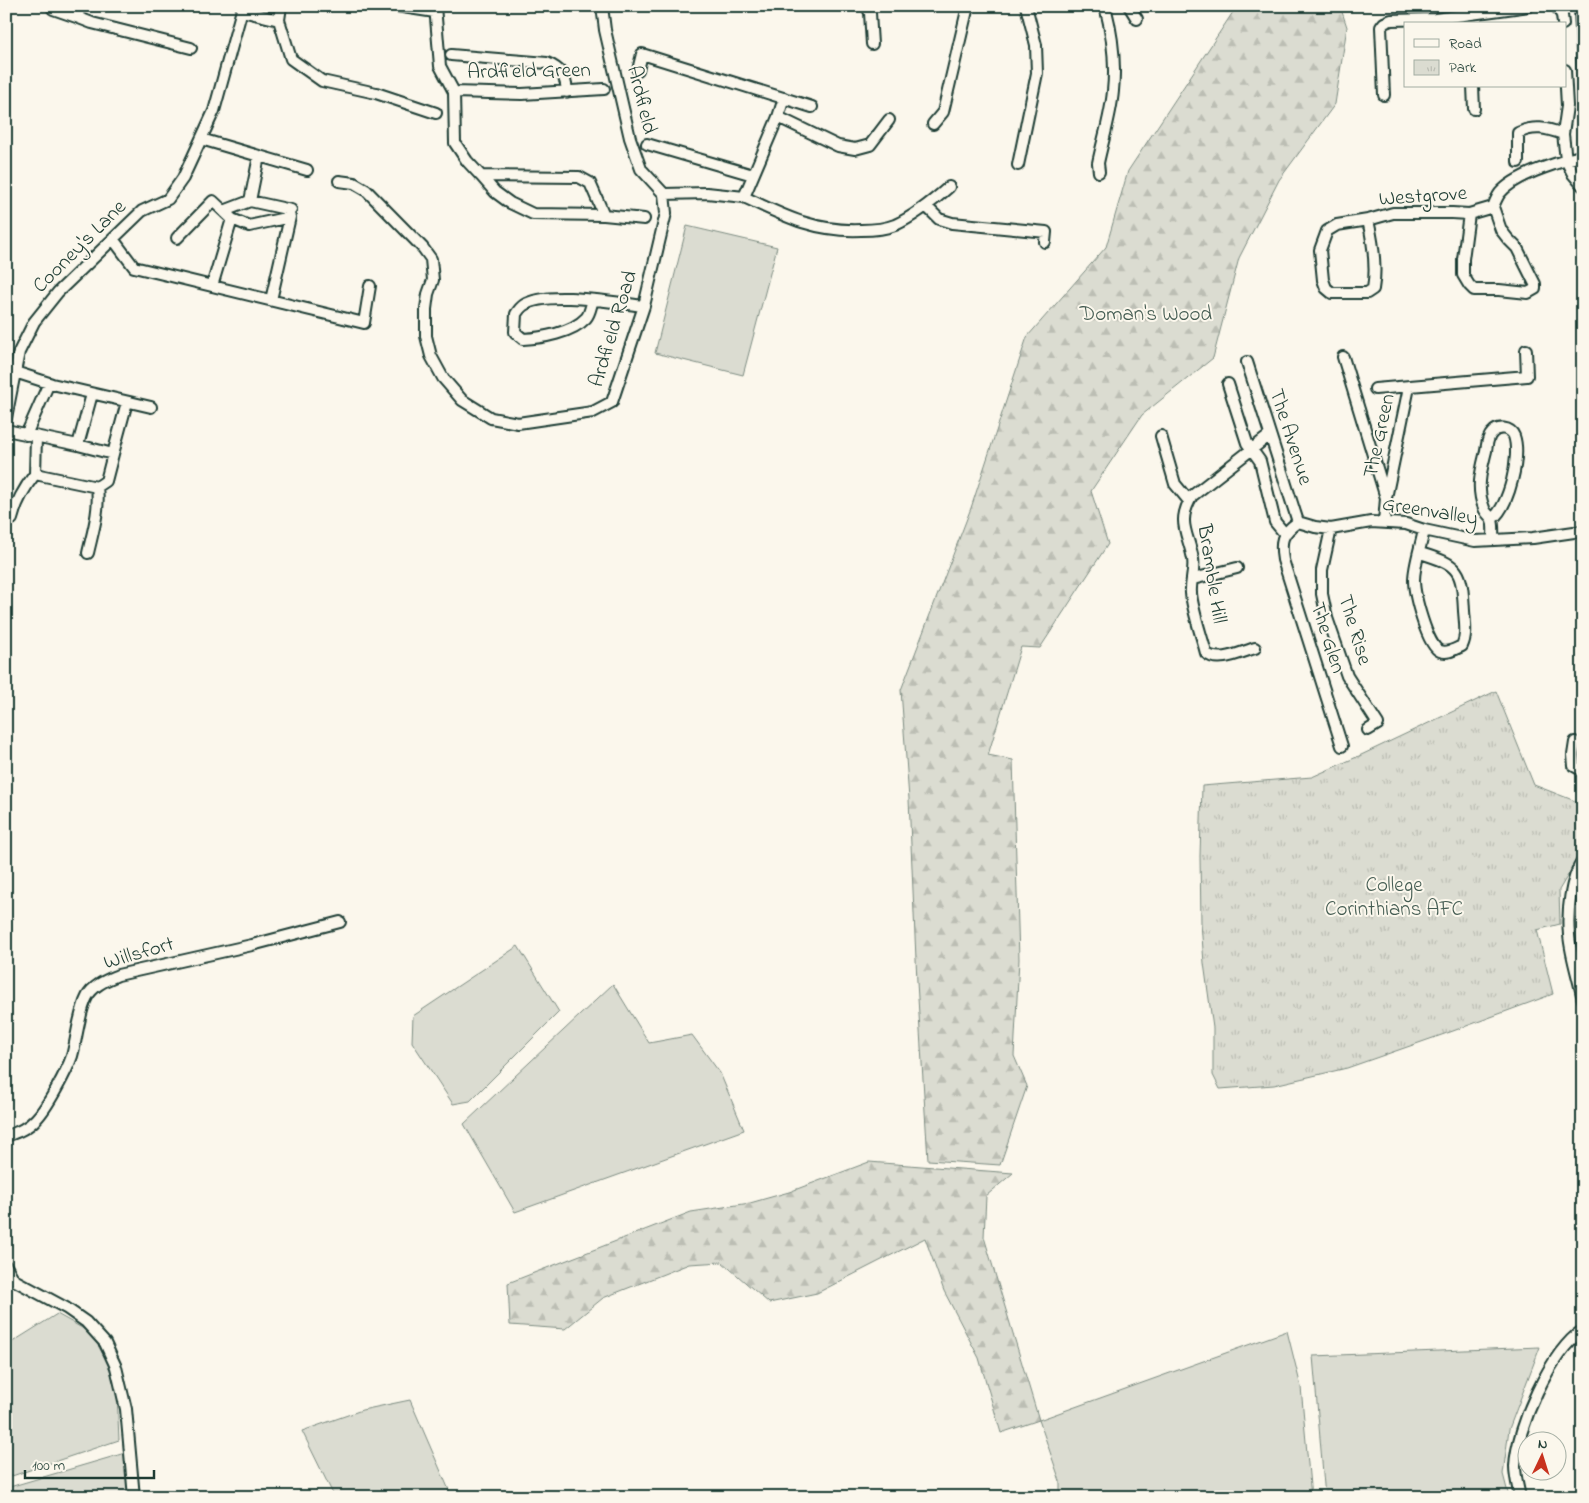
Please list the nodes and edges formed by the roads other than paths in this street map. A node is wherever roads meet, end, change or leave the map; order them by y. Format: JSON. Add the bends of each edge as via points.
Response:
{"nodes":[{"id":1,"x":77,"y":6,"type":"edge"},
{"id":2,"x":281,"y":6,"type":"edge"},
{"id":3,"x":396,"y":6,"type":"edge"},
{"id":4,"x":602,"y":6,"type":"edge"},
{"id":5,"x":867,"y":6,"type":"edge"},
{"id":6,"x":968,"y":6,"type":"edge"},
{"id":7,"x":1026,"y":6,"type":"edge"},
{"id":8,"x":1105,"y":6,"type":"edge"},
{"id":9,"x":1129,"y":6,"type":"edge"},
{"id":10,"x":1529,"y":6,"type":"edge"},
{"id":11,"x":1556,"y":6,"type":"edge"},
{"id":12,"x":242,"y":8,"type":"edge"},
{"id":13,"x":53,"y":9,"type":"dead end"},
{"id":14,"x":435,"y":9,"type":"edge"},
{"id":15,"x":1581,"y":9,"type":"edge"},
{"id":16,"x":79,"y":18,"type":"junction"},
{"id":17,"x":1138,"y":19,"type":"dead end"},
{"id":18,"x":1470,"y":19,"type":"edge"},
{"id":19,"x":279,"y":20,"type":"junction"},
{"id":20,"x":1563,"y":22,"type":"edge"},
{"id":21,"x":872,"y":44,"type":"dead end"},
{"id":22,"x":191,"y":48,"type":"dead end"},
{"id":23,"x":451,"y":55,"type":"dead end"},
{"id":24,"x":638,"y":70,"type":"dead end"},
{"id":25,"x":1583,"y":75,"type":"edge"},
{"id":26,"x":1473,"y":88,"type":"edge"},
{"id":27,"x":1566,"y":88,"type":"edge"},
{"id":28,"x":604,"y":89,"type":"dead end"},
{"id":29,"x":454,"y":92,"type":"junction"},
{"id":30,"x":567,"y":92,"type":"junction"},
{"id":31,"x":1384,"y":95,"type":"dead end"},
{"id":32,"x":784,"y":98,"type":"junction"},
{"id":33,"x":812,"y":106,"type":"dead end"},
{"id":34,"x":1474,"y":109,"type":"dead end"},
{"id":35,"x":436,"y":113,"type":"dead end"},
{"id":36,"x":778,"y":117,"type":"junction"},
{"id":37,"x":889,"y":120,"type":"dead end"},
{"id":38,"x":933,"y":124,"type":"dead end"},
{"id":39,"x":1563,"y":134,"type":"junction"},
{"id":40,"x":201,"y":139,"type":"junction"},
{"id":41,"x":647,"y":144,"type":"dead end"},
{"id":42,"x":1583,"y":155,"type":"edge"},
{"id":43,"x":259,"y":156,"type":"junction"},
{"id":44,"x":1566,"y":160,"type":"junction"},
{"id":45,"x":1518,"y":162,"type":"dead end"},
{"id":46,"x":1018,"y":165,"type":"dead end"},
{"id":47,"x":307,"y":170,"type":"dead end"},
{"id":48,"x":1099,"y":172,"type":"dead end"},
{"id":49,"x":753,"y":174,"type":"junction"},
{"id":50,"x":481,"y":176,"type":"junction"},
{"id":51,"x":339,"y":181,"type":"dead end"},
{"id":52,"x":1583,"y":186,"type":"edge"},
{"id":53,"x":949,"y":188,"type":"dead end"},
{"id":54,"x":664,"y":194,"type":"junction"},
{"id":55,"x":744,"y":197,"type":"junction"},
{"id":56,"x":250,"y":201,"type":"junction"},
{"id":57,"x":927,"y":206,"type":"junction"},
{"id":58,"x":1493,"y":207,"type":"junction"},
{"id":59,"x":291,"y":210,"type":"dead end"},
{"id":60,"x":224,"y":211,"type":"junction"},
{"id":61,"x":1469,"y":214,"type":"junction"},
{"id":62,"x":604,"y":215,"type":"junction"},
{"id":63,"x":232,"y":219,"type":"junction"},
{"id":64,"x":644,"y":219,"type":"dead end"},
{"id":65,"x":1368,"y":220,"type":"junction"},
{"id":66,"x":177,"y":238,"type":"dead end"},
{"id":67,"x":112,"y":239,"type":"junction"},
{"id":68,"x":1045,"y":242,"type":"dead end"},
{"id":69,"x":212,"y":286,"type":"junction"},
{"id":70,"x":370,"y":286,"type":"dead end"},
{"id":71,"x":271,"y":300,"type":"junction"},
{"id":72,"x":592,"y":300,"type":"junction"},
{"id":73,"x":644,"y":306,"type":"junction"},
{"id":74,"x":1526,"y":350,"type":"dead end"},
{"id":75,"x":1343,"y":357,"type":"dead end"},
{"id":76,"x":1247,"y":362,"type":"dead end"},
{"id":77,"x":16,"y":372,"type":"junction"},
{"id":78,"x":49,"y":383,"type":"junction"},
{"id":79,"x":1228,"y":384,"type":"dead end"},
{"id":80,"x":1409,"y":387,"type":"junction"},
{"id":81,"x":1375,"y":389,"type":"dead end"},
{"id":82,"x":92,"y":394,"type":"junction"},
{"id":83,"x":127,"y":402,"type":"junction"},
{"id":84,"x":151,"y":407,"type":"dead end"},
{"id":85,"x":6,"y":418,"type":"edge"},
{"id":86,"x":6,"y":430,"type":"edge"},
{"id":87,"x":1270,"y":435,"type":"junction"},
{"id":88,"x":31,"y":436,"type":"junction"},
{"id":89,"x":1161,"y":436,"type":"dead end"},
{"id":90,"x":78,"y":445,"type":"junction"},
{"id":91,"x":1251,"y":449,"type":"junction"},
{"id":92,"x":113,"y":454,"type":"junction"},
{"id":93,"x":35,"y":474,"type":"junction"},
{"id":94,"x":97,"y":487,"type":"junction"},
{"id":95,"x":1386,"y":498,"type":"junction"},
{"id":96,"x":1189,"y":501,"type":"junction"},
{"id":97,"x":12,"y":519,"type":"dead end"},
{"id":98,"x":1492,"y":519,"type":"junction"},
{"id":99,"x":1298,"y":522,"type":"junction"},
{"id":100,"x":1384,"y":522,"type":"junction"},
{"id":101,"x":1331,"y":529,"type":"junction"},
{"id":102,"x":1424,"y":530,"type":"junction"},
{"id":103,"x":1583,"y":532,"type":"edge"},
{"id":104,"x":1283,"y":537,"type":"junction"},
{"id":105,"x":1493,"y":540,"type":"junction"},
{"id":106,"x":88,"y":553,"type":"dead end"},
{"id":107,"x":1420,"y":553,"type":"junction"},
{"id":108,"x":1237,"y":568,"type":"dead end"},
{"id":109,"x":1193,"y":579,"type":"junction"},
{"id":110,"x":1255,"y":648,"type":"dead end"},
{"id":111,"x":1368,"y":730,"type":"dead end"},
{"id":112,"x":1575,"y":742,"type":"dead end"},
{"id":113,"x":1342,"y":746,"type":"dead end"},
{"id":114,"x":1583,"y":771,"type":"edge"},
{"id":115,"x":1583,"y":860,"type":"edge"},
{"id":116,"x":340,"y":922,"type":"dead end"},
{"id":117,"x":1583,"y":1000,"type":"edge"},
{"id":118,"x":6,"y":1136,"type":"edge"},
{"id":119,"x":6,"y":1266,"type":"edge"},
{"id":120,"x":1583,"y":1330,"type":"edge"},
{"id":121,"x":134,"y":1497,"type":"edge"},
{"id":122,"x":1520,"y":1497,"type":"edge"}],
"edges":[{"from":1,"to":16,"type":"street"},
{"from":2,"to":19,"type":"street"},
{"from":3,"to":14,"type":"street"},
{"from":4,"to":54,"type":"street","name":"Ardfield","via":[[630,138],[641,169]]},
{"from":5,"to":21,"type":"street"},
{"from":6,"to":38,"type":"street","via":[[943,112]]},
{"from":7,"to":46,"type":"street","via":[[1036,45],[1037,74]]},
{"from":8,"to":48,"type":"street","via":[[1111,40],[1113,91],[1098,163]]},
{"from":9,"to":17,"type":"street"},
{"from":10,"to":18,"type":"street"},
{"from":11,"to":20,"type":"street"},
{"from":12,"to":19,"type":"street"},
{"from":12,"to":40,"type":"street","name":"Cooney's Lane","via":[[214,111]]},
{"from":13,"to":16,"type":"street"},
{"from":14,"to":29,"type":"street","via":[[440,66]]},
{"from":15,"to":25,"type":"street"},
{"from":16,"to":22,"type":"street"},
{"from":18,"to":31,"type":"street","via":[[1391,20],[1384,23],[1381,27]]},
{"from":19,"to":35,"type":"street","via":[[291,59],[322,82],[376,93]]},
{"from":23,"to":30,"type":"street","via":[[547,63],[563,74]]},
{"from":24,"to":32,"type":"street","via":[[642,54]]},
{"from":26,"to":34,"type":"street"},
{"from":27,"to":39,"type":"street"},
{"from":28,"to":30,"type":"street","name":"Ardfield Green"},
{"from":29,"to":30,"type":"street","name":"Ardfield Green"},
{"from":29,"to":50,"type":"street","via":[[455,143]]},
{"from":32,"to":33,"type":"street"},
{"from":32,"to":36,"type":"street"},
{"from":36,"to":37,"type":"street","via":[[838,146],[855,149],[870,145]]},
{"from":36,"to":49,"type":"street"},
{"from":39,"to":44,"type":"street"},
{"from":39,"to":45,"type":"street","via":[[1536,127],[1518,133]]},
{"from":40,"to":43,"type":"street"},
{"from":40,"to":67,"type":"street","name":"Cooney's Lane","via":[[184,178],[168,198],[142,210]]},
{"from":41,"to":49,"type":"street"},
{"from":42,"to":44,"type":"street","name":"Westgrove"},
{"from":43,"to":47,"type":"street"},
{"from":43,"to":56,"type":"street"},
{"from":44,"to":52,"type":"street"},
{"from":44,"to":58,"type":"street","name":"Westgrove","via":[[1552,163],[1508,185]]},
{"from":49,"to":55,"type":"street"},
{"from":50,"to":62,"type":"street","via":[[510,203],[533,214]]},
{"from":50,"to":62,"type":"street","via":[[579,177],[590,183]]},
{"from":51,"to":73,"type":"street","name":"Ardfield Road","via":[[354,183],[366,190],[428,253],[434,269],[425,322],[431,356],[462,400],[492,418],[523,422],[593,412],[612,402]]},
{"from":53,"to":57,"type":"street"},
{"from":54,"to":55,"type":"street","via":[[707,193]]},
{"from":54,"to":73,"type":"street","name":"Ardfield Road","via":[[666,213]]},
{"from":55,"to":57,"type":"street","via":[[811,225],[850,231],[894,225]]},
{"from":56,"to":59,"type":"street"},
{"from":56,"to":60,"type":"street"},
{"from":57,"to":68,"type":"street","via":[[939,219],[952,224],[1046,232]]},
{"from":58,"to":61,"type":"street","name":"Westgrove"},
{"from":58,"to":61,"type":"street","via":[[1502,230],[1517,248],[1535,284],[1533,292],[1474,290],[1468,285],[1463,275],[1463,259]]},
{"from":60,"to":63,"type":"street"},
{"from":60,"to":66,"type":"street","via":[[213,201]]},
{"from":61,"to":65,"type":"street","name":"Westgrove","via":[[1393,213]]},
{"from":62,"to":64,"type":"street"},
{"from":63,"to":69,"type":"street"},
{"from":63,"to":71,"type":"street","via":[[249,226],[290,217]]},
{"from":65,"to":65,"type":"street","via":[[1336,225],[1322,241],[1323,280],[1332,293],[1367,293],[1373,289],[1375,277]]},
{"from":67,"to":69,"type":"street","via":[[134,267]]},
{"from":67,"to":77,"type":"street","name":"Cooney's Lane","via":[[58,292],[34,322],[19,352]]},
{"from":69,"to":71,"type":"street"},
{"from":70,"to":71,"type":"street","via":[[364,323]]},
{"from":72,"to":72,"type":"street","via":[[543,300],[525,305],[516,314],[516,332],[523,339],[546,337],[574,326],[587,318]]},
{"from":72,"to":73,"type":"street"},
{"from":74,"to":80,"type":"street","via":[[1527,376]]},
{"from":75,"to":95,"type":"street"},
{"from":76,"to":87,"type":"street","name":"The Avenue"},
{"from":77,"to":78,"type":"street"},
{"from":77,"to":85,"type":"street","name":"Cooney's Lane"},
{"from":78,"to":82,"type":"street"},
{"from":78,"to":88,"type":"street"},
{"from":79,"to":91,"type":"street"},
{"from":80,"to":81,"type":"street"},
{"from":80,"to":95,"type":"street","name":"The Green"},
{"from":82,"to":83,"type":"street"},
{"from":82,"to":90,"type":"street"},
{"from":83,"to":84,"type":"street"},
{"from":83,"to":92,"type":"street"},
{"from":86,"to":88,"type":"street"},
{"from":87,"to":91,"type":"street","name":"Bramble Hill"},
{"from":87,"to":99,"type":"street","name":"The Avenue"},
{"from":88,"to":90,"type":"street"},
{"from":88,"to":93,"type":"street"},
{"from":89,"to":96,"type":"street","via":[[1175,484]]},
{"from":90,"to":92,"type":"street"},
{"from":91,"to":96,"type":"street","name":"Bramble Hill"},
{"from":91,"to":104,"type":"street","via":[[1260,462]]},
{"from":92,"to":94,"type":"street","via":[[106,481]]},
{"from":93,"to":94,"type":"street"},
{"from":93,"to":97,"type":"street","via":[[26,486]]},
{"from":94,"to":106,"type":"street","via":[[96,520]]},
{"from":95,"to":100,"type":"street","name":"The Green"},
{"from":96,"to":109,"type":"street","name":"Bramble Hill","via":[[1183,522],[1193,560]]},
{"from":98,"to":98,"type":"street","via":[[1501,510],[1515,466],[1513,434],[1502,428],[1489,437],[1480,476],[1484,508]]},
{"from":98,"to":105,"type":"street"},
{"from":99,"to":101,"type":"street","name":"Greenvalley"},
{"from":99,"to":104,"type":"street"},
{"from":100,"to":101,"type":"street","name":"Greenvalley"},
{"from":100,"to":102,"type":"street","name":"Greenvalley"},
{"from":101,"to":111,"type":"street","name":"The Rise","via":[[1322,570],[1322,594],[1347,676],[1378,724]]},
{"from":102,"to":105,"type":"street","name":"Greenvalley","via":[[1475,541]]},
{"from":102,"to":107,"type":"street"},
{"from":103,"to":105,"type":"street","name":"Greenvalley"},
{"from":104,"to":113,"type":"street","name":"The Glen","via":[[1283,560]]},
{"from":107,"to":107,"type":"street","via":[[1444,560],[1453,567],[1463,584],[1466,637],[1462,646],[1450,652],[1440,651],[1431,644],[1422,616],[1414,589]]},
{"from":108,"to":109,"type":"street"},
{"from":109,"to":110,"type":"street","name":"Bramble Hill","via":[[1191,594],[1206,653],[1211,658],[1218,658]]},
{"from":112,"to":114,"type":"street","via":[[1574,766]]},
{"from":115,"to":117,"type":"street","via":[[1571,897],[1569,936]]},
{"from":116,"to":118,"type":"street","name":"Willsfort","via":[[118,975],[100,984],[87,996],[71,1057],[60,1082],[37,1118],[20,1132]]},
{"from":119,"to":121,"type":"street","via":[[14,1280],[66,1308],[86,1322],[105,1343],[116,1367],[126,1409]]},
{"from":120,"to":122,"type":"street","via":[[1557,1356],[1536,1396],[1517,1453],[1515,1468]]}]}
